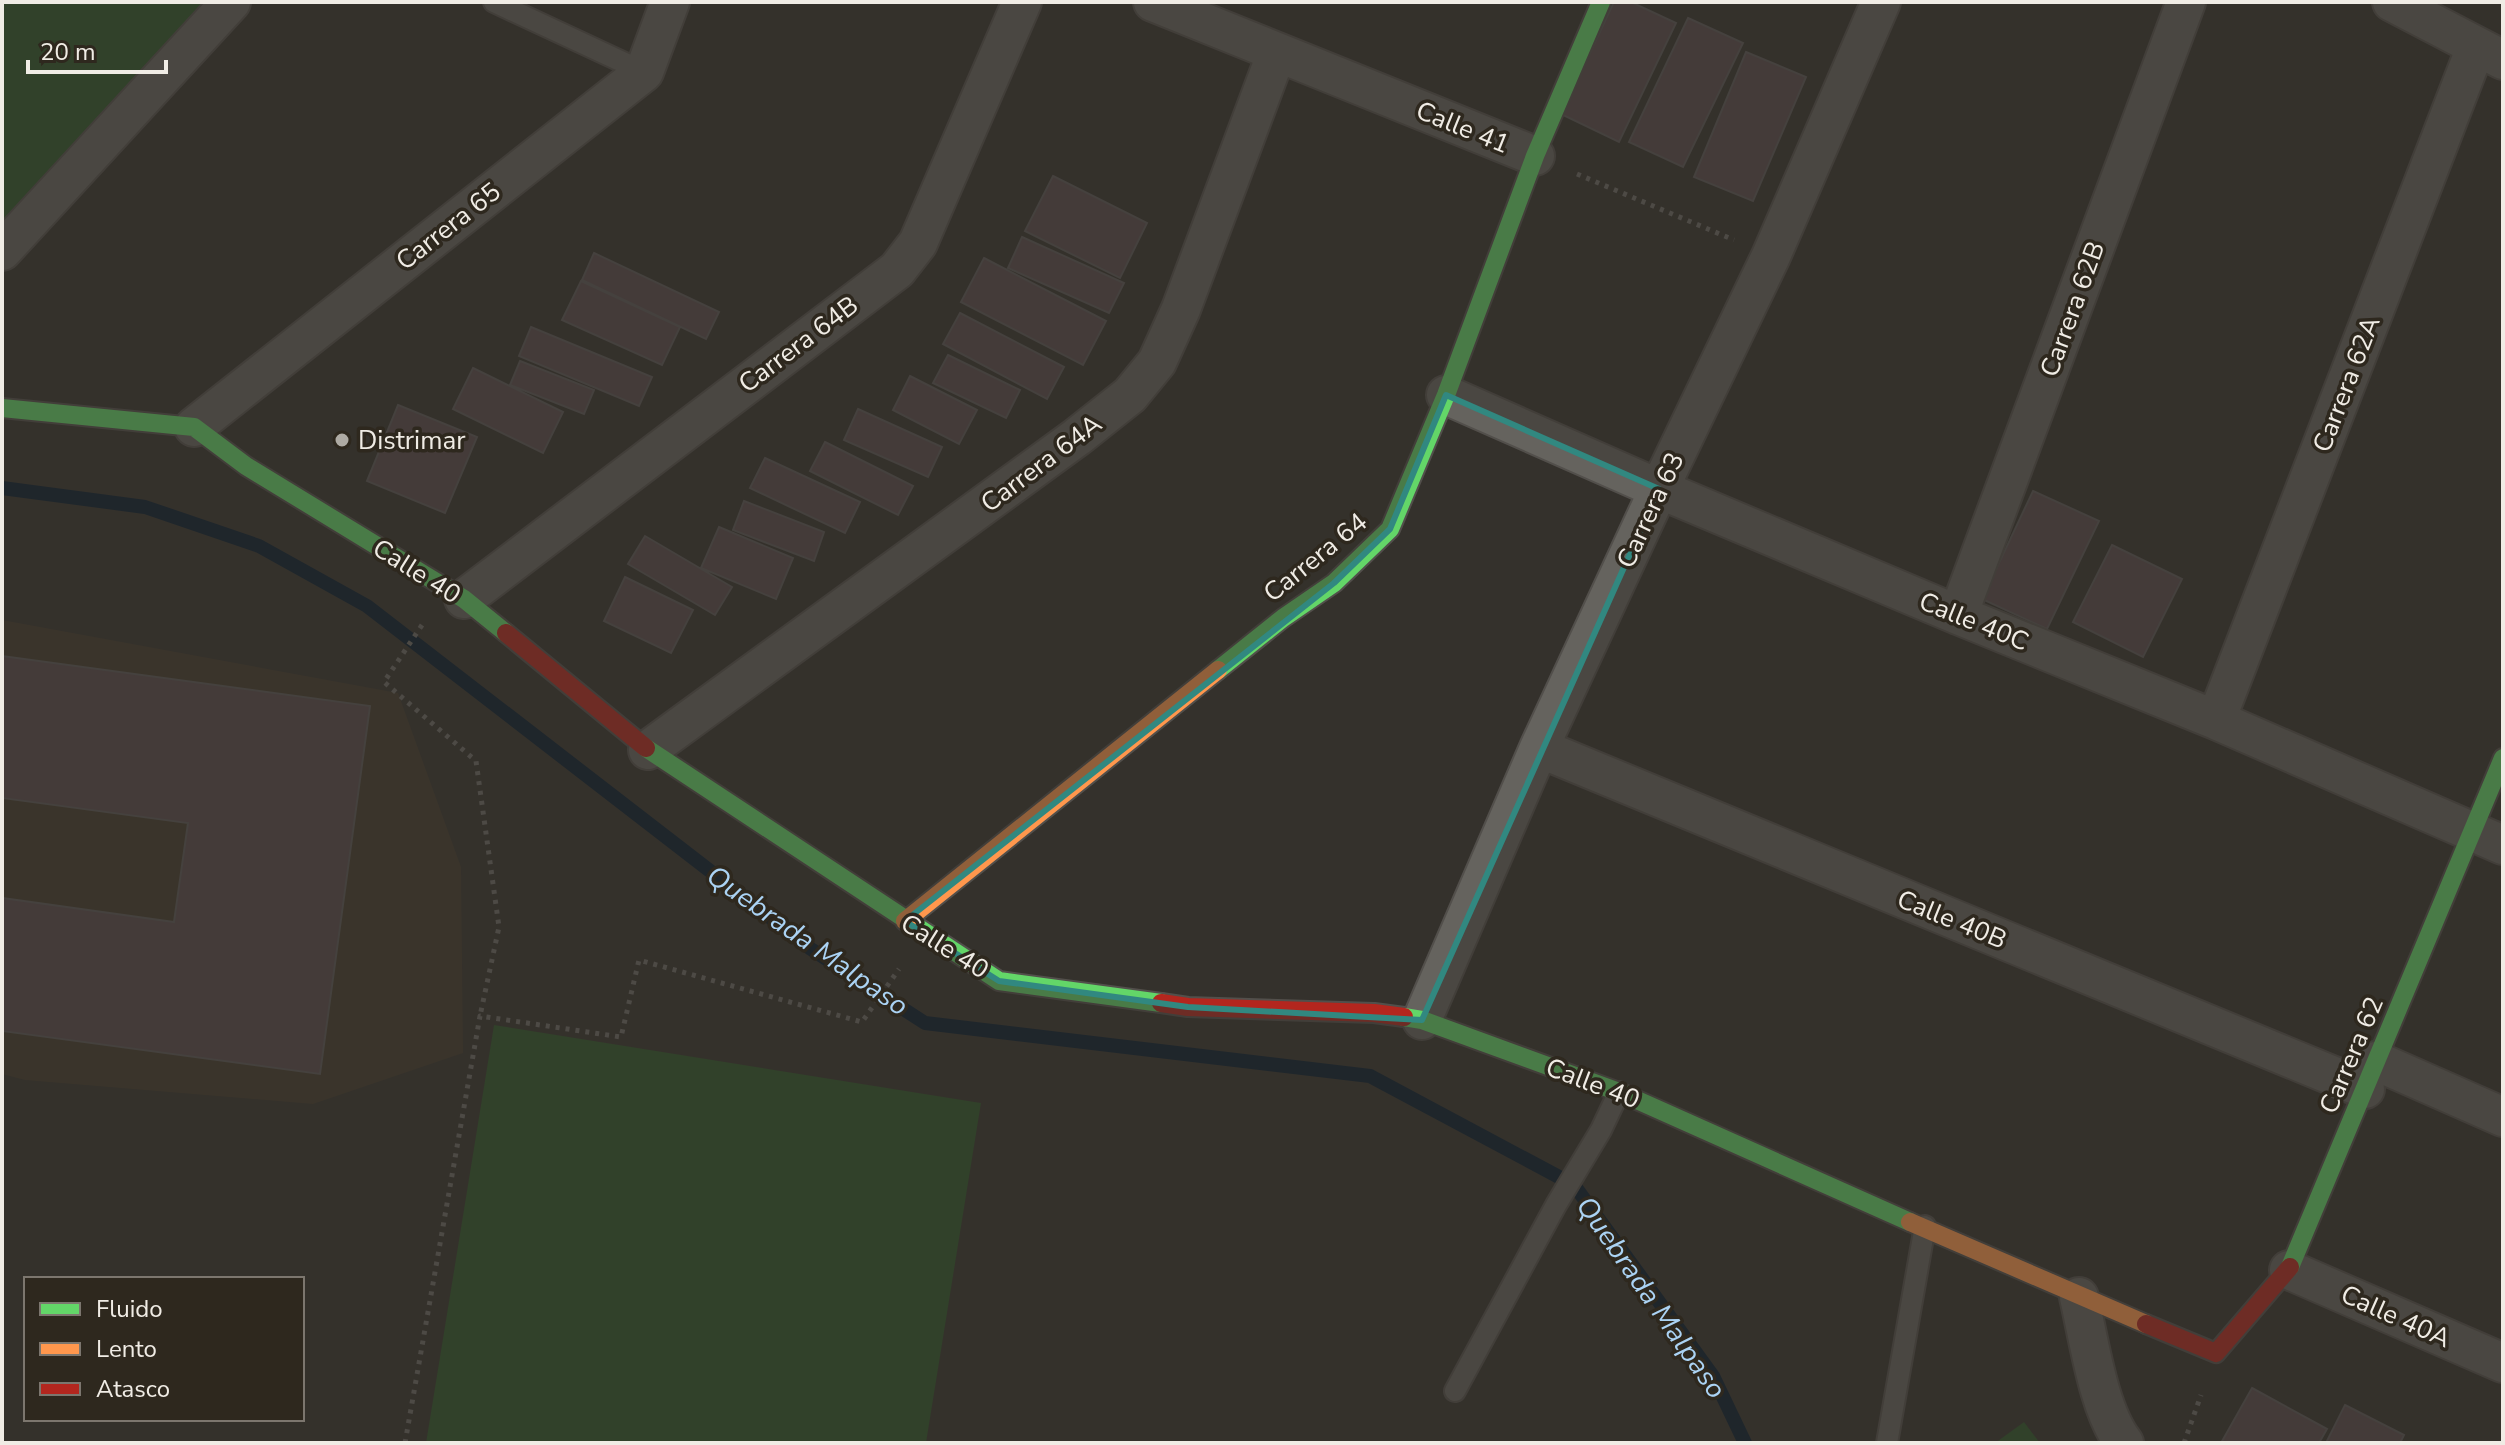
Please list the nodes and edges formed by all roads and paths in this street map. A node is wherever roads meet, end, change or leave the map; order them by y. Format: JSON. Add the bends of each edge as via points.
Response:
{"nodes":[{"id":1,"x":231,"y":2,"type":"edge"},
{"id":2,"x":494,"y":2,"type":"edge"},
{"id":3,"x":670,"y":2,"type":"edge"},
{"id":4,"x":1022,"y":2,"type":"edge"},
{"id":5,"x":1153,"y":2,"type":"edge"},
{"id":6,"x":1601,"y":2,"type":"edge"},
{"id":7,"x":1881,"y":2,"type":"edge"},
{"id":8,"x":2186,"y":2,"type":"edge"},
{"id":9,"x":2392,"y":2,"type":"edge"},
{"id":10,"x":1277,"y":52,"type":"junction"},
{"id":11,"x":2490,"y":54,"type":"edge"},
{"id":12,"x":644,"y":72,"type":"junction"},
{"id":13,"x":1535,"y":156,"type":"junction"},
{"id":14,"x":2,"y":251,"type":"edge"},
{"id":15,"x":1771,"y":256,"type":"junction"},
{"id":16,"x":1446,"y":395,"type":"junction"},
{"id":17,"x":2,"y":408,"type":"edge"},
{"id":18,"x":194,"y":427,"type":"junction"},
{"id":19,"x":1659,"y":489,"type":"junction"},
{"id":20,"x":464,"y":599,"type":"junction"},
{"id":21,"x":429,"y":615,"type":"dead end"},
{"id":22,"x":1958,"y":615,"type":"junction"},
{"id":23,"x":2216,"y":720,"type":"junction"},
{"id":24,"x":1539,"y":748,"type":"junction"},
{"id":25,"x":648,"y":750,"type":"junction"},
{"id":26,"x":2503,"y":758,"type":"edge"},
{"id":27,"x":2488,"y":838,"type":"edge"},
{"id":28,"x":905,"y":921,"type":"junction"},
{"id":29,"x":904,"y":963,"type":"dead end"},
{"id":30,"x":480,"y":1016,"type":"junction"},
{"id":31,"x":1422,"y":1020,"type":"junction"},
{"id":32,"x":2370,"y":1075,"type":"junction"},
{"id":33,"x":1619,"y":1092,"type":"junction"},
{"id":34,"x":2503,"y":1117,"type":"edge"},
{"id":35,"x":1925,"y":1226,"type":"junction"},
{"id":36,"x":2289,"y":1270,"type":"junction"},
{"id":37,"x":2079,"y":1297,"type":"junction"},
{"id":38,"x":2216,"y":1353,"type":"joint"},
{"id":39,"x":2503,"y":1363,"type":"edge"},
{"id":40,"x":1455,"y":1391,"type":"dead end"},
{"id":41,"x":405,"y":1443,"type":"edge"},
{"id":42,"x":1887,"y":1443,"type":"edge"},
{"id":43,"x":2124,"y":1443,"type":"edge"}],
"edges":[{"from":1,"to":14,"type":"street"},
{"from":2,"to":12,"type":"lane"},
{"from":3,"to":12,"type":"street"},
{"from":4,"to":20,"type":"street","name":"Carrera 64B","via":[[918,243],[897,270]]},
{"from":5,"to":10,"type":"street","name":"Calle 41"},
{"from":6,"to":13,"type":"street","name":"Carrera 64"},
{"from":7,"to":15,"type":"street","name":"Carrera 63"},
{"from":8,"to":22,"type":"street","name":"Carrera 62B"},
{"from":9,"to":11,"type":"street"},
{"from":10,"to":13,"type":"street","name":"Calle 41"},
{"from":10,"to":25,"type":"street","name":"Carrera 64A","via":[[1181,309],[1157,362],[1130,395]]},
{"from":11,"to":23,"type":"street","name":"Carrera 62A"},
{"from":12,"to":18,"type":"street","name":"Carrera 65"},
{"from":13,"to":15,"type":"path","name":"Calle 41"},
{"from":13,"to":16,"type":"street","name":"Carrera 64"},
{"from":15,"to":19,"type":"street","name":"Carrera 63"},
{"from":16,"to":19,"type":"street","name":"Calle 40C"},
{"from":16,"to":28,"type":"street","name":"Carrera 64","via":[[1390,529],[1334,583],[1283,618]]},
{"from":17,"to":18,"type":"street"},
{"from":18,"to":20,"type":"street","name":"Calle 40","via":[[246,466]]},
{"from":19,"to":22,"type":"street","name":"Calle 40C"},
{"from":19,"to":24,"type":"street","name":"Carrera 63"},
{"from":20,"to":25,"type":"street","name":"Calle 40"},
{"from":21,"to":30,"type":"path","via":[[384,682],[476,761],[499,927]]},
{"from":22,"to":23,"type":"street","name":"Calle 40C"},
{"from":23,"to":27,"type":"street","name":"Calle 40C"},
{"from":24,"to":31,"type":"street","name":"Carrera 63"},
{"from":24,"to":32,"type":"street","name":"Calle 40B"},
{"from":25,"to":28,"type":"street","name":"Calle 40"},
{"from":26,"to":27,"type":"street","name":"Carrera 62"},
{"from":27,"to":32,"type":"street","name":"Carrera 62"},
{"from":28,"to":31,"type":"street","name":"Calle 40","via":[[999,981],[1188,1007],[1374,1013]]},
{"from":29,"to":30,"type":"path","via":[[862,1022],[639,960],[621,1037]]},
{"from":30,"to":41,"type":"path"},
{"from":31,"to":33,"type":"street","name":"Calle 40"},
{"from":32,"to":34,"type":"street","name":"Calle 40B"},
{"from":32,"to":36,"type":"street","name":"Carrera 62"},
{"from":33,"to":35,"type":"street","name":"Calle 40"},
{"from":33,"to":40,"type":"lane"},
{"from":35,"to":37,"type":"street","name":"Calle 40"},
{"from":35,"to":42,"type":"lane"},
{"from":36,"to":38,"type":"street","name":"Carrera 62"},
{"from":36,"to":39,"type":"street","name":"Calle 40A"},
{"from":37,"to":38,"type":"street","name":"Calle 40"},
{"from":37,"to":43,"type":"street","via":[[2100,1388]]}]}
